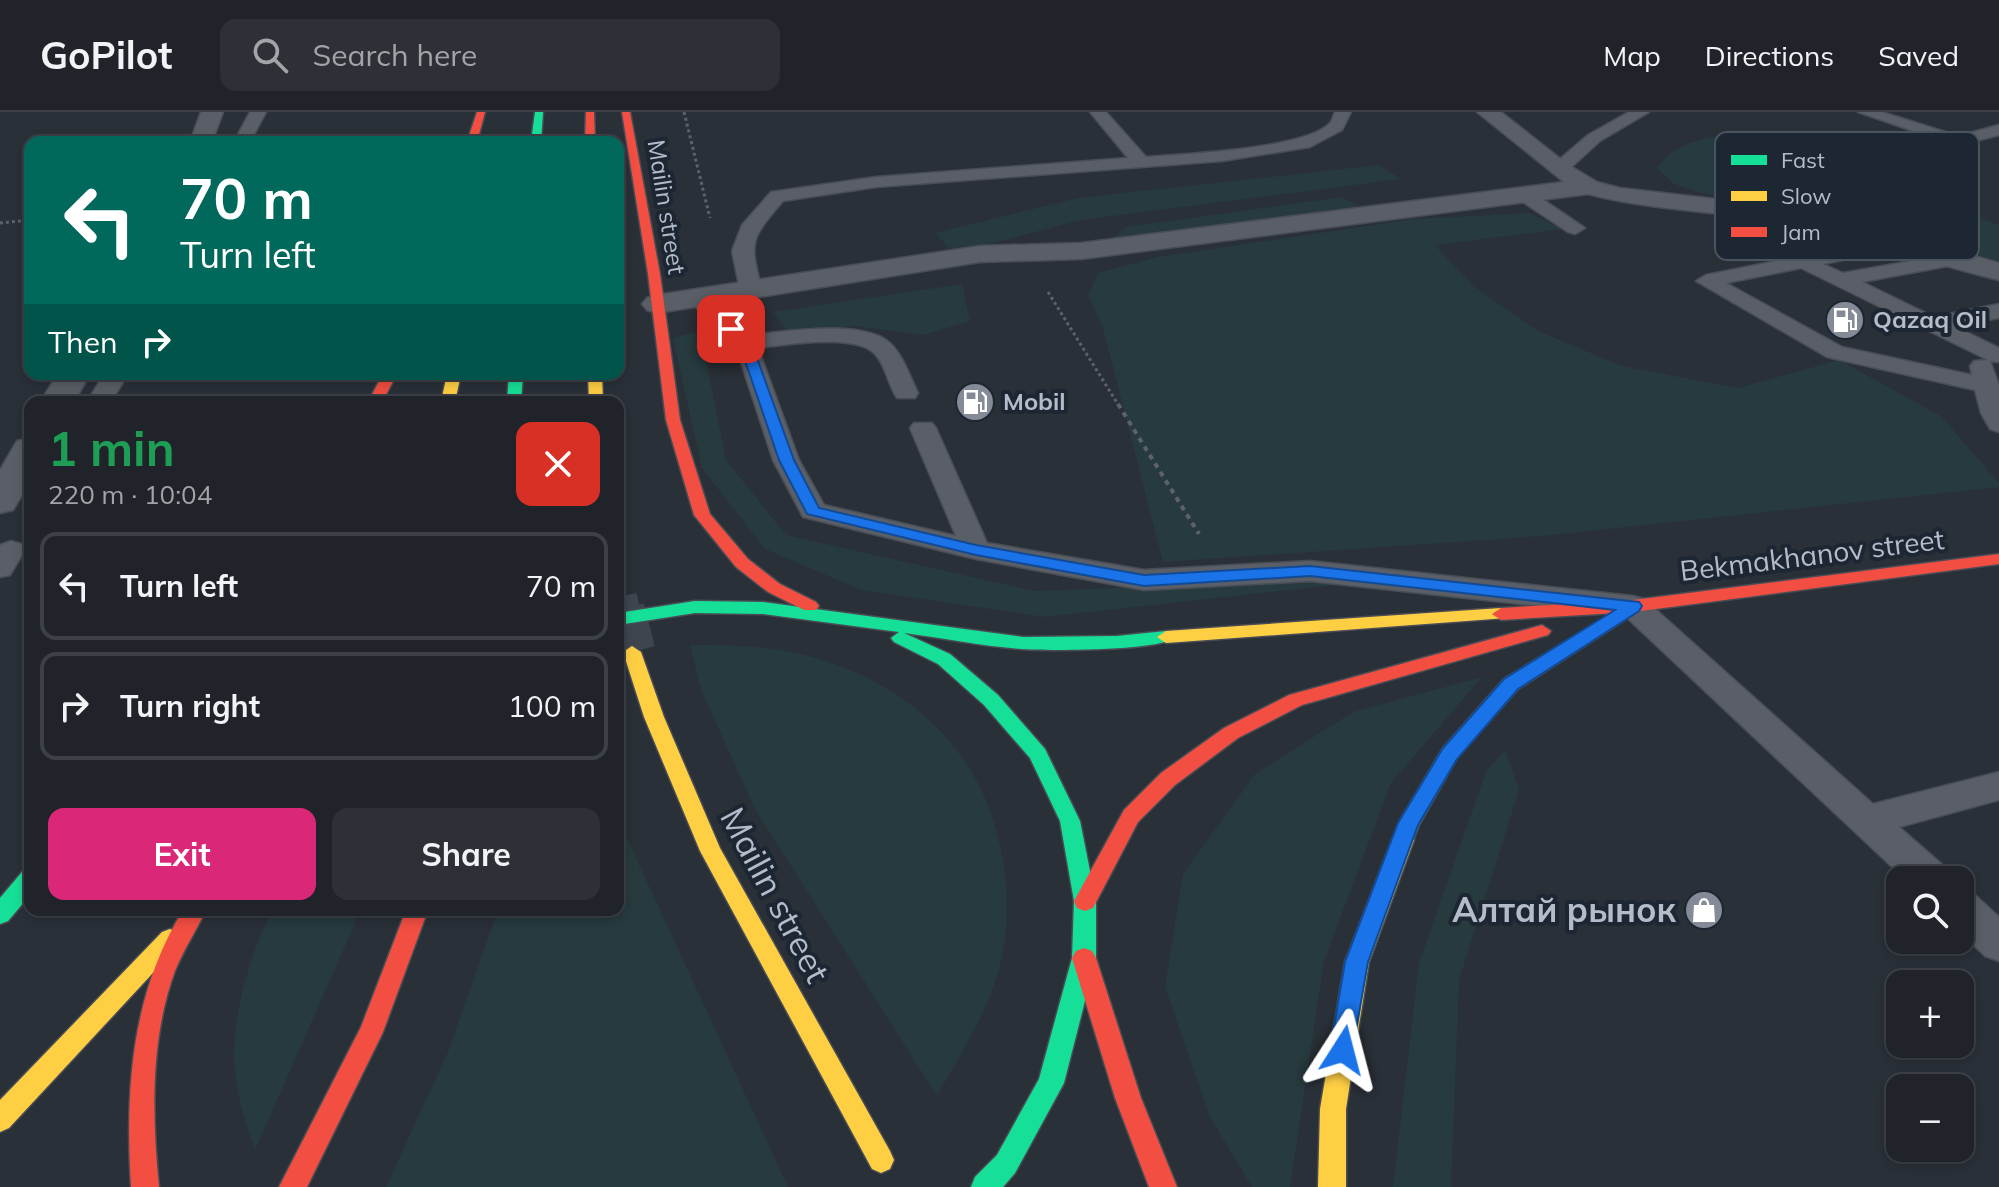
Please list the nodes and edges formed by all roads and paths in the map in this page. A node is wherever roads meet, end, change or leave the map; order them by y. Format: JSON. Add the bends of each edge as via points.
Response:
{"nodes":[{"id":1,"x":212,"y":112,"type":"edge"},
{"id":2,"x":258,"y":112,"type":"edge"},
{"id":3,"x":481,"y":112,"type":"edge"},
{"id":4,"x":487,"y":112,"type":"edge"},
{"id":5,"x":539,"y":112,"type":"edge"},
{"id":6,"x":590,"y":112,"type":"edge"},
{"id":7,"x":626,"y":112,"type":"edge"},
{"id":8,"x":684,"y":112,"type":"edge"},
{"id":9,"x":1098,"y":112,"type":"edge"},
{"id":10,"x":1343,"y":112,"type":"edge"},
{"id":11,"x":1488,"y":112,"type":"edge"},
{"id":12,"x":1657,"y":112,"type":"edge"},
{"id":13,"x":1866,"y":112,"type":"edge"},
{"id":14,"x":1638,"y":114,"type":"edge"},
{"id":15,"x":1999,"y":130,"type":"edge"},
{"id":16,"x":1929,"y":132,"type":"edge"},
{"id":17,"x":1979,"y":135,"type":"edge"},
{"id":18,"x":203,"y":136,"type":"edge"},
{"id":19,"x":245,"y":136,"type":"edge"},
{"id":20,"x":474,"y":136,"type":"edge"},
{"id":21,"x":485,"y":136,"type":"edge"},
{"id":22,"x":537,"y":136,"type":"edge"},
{"id":23,"x":590,"y":136,"type":"edge"},
{"id":24,"x":1141,"y":162,"type":"junction"},
{"id":25,"x":1559,"y":169,"type":"junction"},
{"id":26,"x":1588,"y":187,"type":"junction"},
{"id":27,"x":1523,"y":194,"type":"junction"},
{"id":28,"x":1715,"y":207,"type":"edge"},
{"id":29,"x":24,"y":221,"type":"edge"},
{"id":30,"x":0,"y":223,"type":"edge"},
{"id":31,"x":1575,"y":228,"type":"dead end"},
{"id":32,"x":742,"y":251,"type":"junction"},
{"id":33,"x":980,"y":254,"type":"junction"},
{"id":34,"x":1807,"y":260,"type":"edge"},
{"id":35,"x":1951,"y":260,"type":"edge"},
{"id":36,"x":1960,"y":260,"type":"edge"},
{"id":37,"x":1802,"y":261,"type":"junction"},
{"id":38,"x":1999,"y":272,"type":"edge"},
{"id":39,"x":1840,"y":280,"type":"junction"},
{"id":40,"x":1042,"y":283,"type":"dead end"},
{"id":41,"x":751,"y":290,"type":"junction"},
{"id":42,"x":697,"y":298,"type":"junction"},
{"id":43,"x":657,"y":304,"type":"junction"},
{"id":44,"x":1999,"y":311,"type":"edge"},
{"id":45,"x":1932,"y":324,"type":"junction"},
{"id":46,"x":745,"y":342,"type":"junction"},
{"id":47,"x":1998,"y":356,"type":"edge"},
{"id":48,"x":1987,"y":385,"type":"junction"},
{"id":49,"x":906,"y":393,"type":"dead end"},
{"id":50,"x":1999,"y":424,"type":"edge"},
{"id":51,"x":923,"y":428,"type":"dead end"},
{"id":52,"x":24,"y":460,"type":"edge"},
{"id":53,"x":0,"y":502,"type":"edge"},
{"id":54,"x":976,"y":550,"type":"junction"},
{"id":55,"x":1999,"y":559,"type":"edge"},
{"id":56,"x":1225,"y":576,"type":"junction"},
{"id":57,"x":1633,"y":606,"type":"junction"},
{"id":58,"x":624,"y":618,"type":"edge"},
{"id":59,"x":838,"y":618,"type":"junction"},
{"id":60,"x":872,"y":625,"type":"junction"},
{"id":61,"x":632,"y":652,"type":"tunnel mouth"},
{"id":62,"x":1999,"y":786,"type":"edge"},
{"id":63,"x":1868,"y":820,"type":"junction"},
{"id":64,"x":1917,"y":866,"type":"edge"},
{"id":65,"x":24,"y":886,"type":"edge"},
{"id":66,"x":1085,"y":901,"type":"junction"},
{"id":67,"x":0,"y":914,"type":"edge"},
{"id":68,"x":190,"y":916,"type":"edge"},
{"id":69,"x":415,"y":916,"type":"edge"},
{"id":70,"x":1974,"y":919,"type":"edge"},
{"id":71,"x":1999,"y":943,"type":"edge"},
{"id":72,"x":1084,"y":958,"type":"junction"},
{"id":73,"x":0,"y":1119,"type":"edge"},
{"id":74,"x":881,"y":1160,"type":"dead end"},
{"id":75,"x":145,"y":1187,"type":"edge"},
{"id":76,"x":293,"y":1187,"type":"edge"},
{"id":77,"x":985,"y":1187,"type":"edge"},
{"id":78,"x":1163,"y":1187,"type":"edge"},
{"id":79,"x":1332,"y":1187,"type":"edge"}],
"edges":[{"from":1,"to":18,"type":"street"},
{"from":2,"to":19,"type":"lane"},
{"from":3,"to":20,"type":"main road"},
{"from":4,"to":21,"type":"main road"},
{"from":5,"to":22,"type":"main road"},
{"from":6,"to":23,"type":"main road"},
{"from":7,"to":43,"type":"main road","name":"Mailin street"},
{"from":8,"to":32,"type":"path","via":[[715,240]]},
{"from":9,"to":24,"type":"lane"},
{"from":10,"to":24,"type":"lane","via":[[1336,127],[1304,143]]},
{"from":11,"to":25,"type":"street"},
{"from":12,"to":14,"type":"lane"},
{"from":13,"to":16,"type":"lane"},
{"from":14,"to":25,"type":"lane","via":[[1594,138]]},
{"from":15,"to":17,"type":"lane"},
{"from":24,"to":32,"type":"lane","via":[[876,182],[777,196],[752,225]]},
{"from":25,"to":26,"type":"street"},
{"from":25,"to":33,"type":"street","via":[[1362,189],[1061,230]]},
{"from":26,"to":27,"type":"street"},
{"from":26,"to":28,"type":"street"},
{"from":27,"to":31,"type":"lane"},
{"from":27,"to":33,"type":"street","via":[[1081,251]]},
{"from":29,"to":30,"type":"path"},
{"from":32,"to":41,"type":"lane"},
{"from":33,"to":41,"type":"street"},
{"from":34,"to":37,"type":"lane"},
{"from":35,"to":39,"type":"lane"},
{"from":36,"to":38,"type":"street"},
{"from":37,"to":39,"type":"lane"},
{"from":37,"to":48,"type":"lane","via":[[1706,281],[1835,352]]},
{"from":39,"to":45,"type":"lane"},
{"from":40,"to":56,"type":"path"},
{"from":41,"to":42,"type":"street"},
{"from":42,"to":43,"type":"street"},
{"from":42,"to":46,"type":"lane"},
{"from":43,"to":59,"type":"main road","name":"Mailin street","via":[[673,420],[702,515],[724,545],[774,588]]},
{"from":44,"to":45,"type":"lane"},
{"from":45,"to":47,"type":"lane"},
{"from":46,"to":49,"type":"lane","via":[[870,339],[882,348]]},
{"from":46,"to":54,"type":"lane","via":[[786,460],[813,511]]},
{"from":47,"to":48,"type":"lane","via":[[1981,359]]},
{"from":48,"to":50,"type":"lane"},
{"from":51,"to":54,"type":"lane"},
{"from":52,"to":53,"type":"street"},
{"from":54,"to":56,"type":"lane","via":[[1144,580]]},
{"from":55,"to":57,"type":"main road","name":"Bekmakhanov street"},
{"from":56,"to":57,"type":"lane","via":[[1310,571]]},
{"from":57,"to":60,"type":"main road","via":[[1117,642],[1023,643]]},
{"from":57,"to":63,"type":"lane"},
{"from":57,"to":66,"type":"main road","via":[[1296,700],[1231,733],[1168,779],[1131,816]]},
{"from":57,"to":79,"type":"main road","via":[[1511,684],[1450,753],[1409,823],[1357,962],[1333,1109]]},
{"from":58,"to":59,"type":"main road","via":[[695,607],[763,608]]},
{"from":59,"to":60,"type":"main road"},
{"from":60,"to":66,"type":"main road","via":[[944,659],[991,700],[1038,754],[1070,821]]},
{"from":61,"to":74,"type":"main road","name":"Mailin street","via":[[711,851]]},
{"from":62,"to":63,"type":"lane"},
{"from":63,"to":64,"type":"lane"},
{"from":65,"to":67,"type":"main road"},
{"from":66,"to":72,"type":"main road"},
{"from":68,"to":73,"type":"main road"},
{"from":68,"to":75,"type":"main road","via":[[154,1002],[139,1072]]},
{"from":69,"to":76,"type":"main road","via":[[371,1032]]},
{"from":70,"to":71,"type":"lane"},
{"from":72,"to":77,"type":"main road","via":[[1051,1083],[1006,1164]]},
{"from":72,"to":78,"type":"main road","via":[[1128,1098]]}]}
